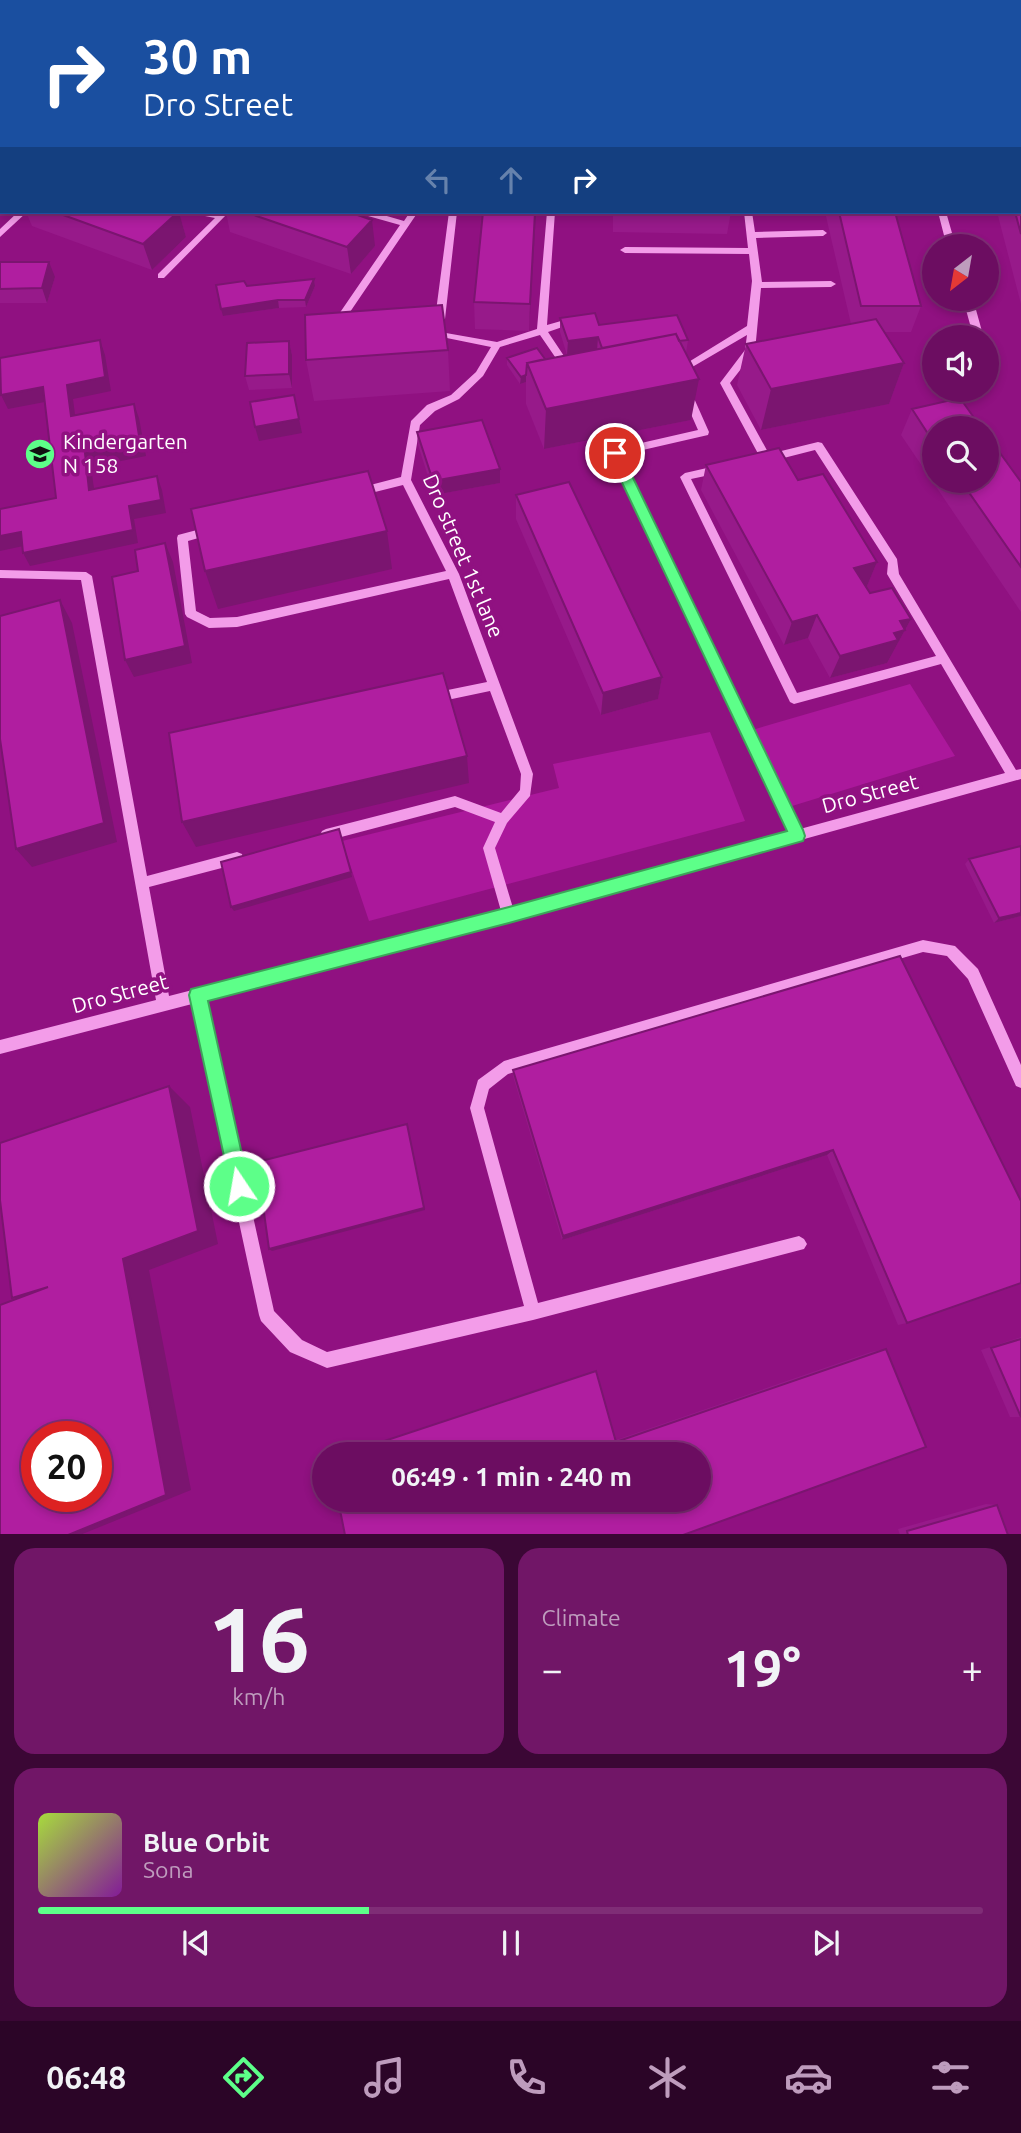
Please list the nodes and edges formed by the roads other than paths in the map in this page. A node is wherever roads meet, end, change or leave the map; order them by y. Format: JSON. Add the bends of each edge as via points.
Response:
{"nodes":[{"id":1,"x":21,"y":214,"type":"edge"},
{"id":2,"x":223,"y":214,"type":"edge"},
{"id":3,"x":371,"y":214,"type":"edge"},
{"id":4,"x":412,"y":214,"type":"edge"},
{"id":5,"x":453,"y":214,"type":"edge"},
{"id":6,"x":551,"y":214,"type":"edge"},
{"id":7,"x":748,"y":214,"type":"edge"},
{"id":8,"x":943,"y":214,"type":"edge"},
{"id":9,"x":405,"y":224,"type":"junction"},
{"id":10,"x":823,"y":233,"type":"dead end"},
{"id":11,"x":0,"y":234,"type":"edge"},
{"id":12,"x":948,"y":234,"type":"edge"},
{"id":13,"x":751,"y":235,"type":"junction"},
{"id":14,"x":625,"y":250,"type":"dead end"},
{"id":15,"x":754,"y":250,"type":"junction"},
{"id":16,"x":161,"y":276,"type":"dead end"},
{"id":17,"x":831,"y":284,"type":"dead end"},
{"id":18,"x":757,"y":285,"type":"junction"},
{"id":19,"x":371,"y":320,"type":"edge"},
{"id":20,"x":568,"y":322,"type":"edge"},
{"id":21,"x":752,"y":328,"type":"junction"},
{"id":22,"x":425,"y":331,"type":"edge"},
{"id":23,"x":542,"y":331,"type":"junction"},
{"id":24,"x":439,"y":334,"type":"junction"},
{"id":25,"x":497,"y":345,"type":"junction"},
{"id":26,"x":749,"y":367,"type":"edge"},
{"id":27,"x":736,"y":369,"type":"junction"},
{"id":28,"x":574,"y":380,"type":"edge"},
{"id":29,"x":766,"y":458,"type":"junction"},
{"id":30,"x":752,"y":461,"type":"edge"},
{"id":31,"x":739,"y":464,"type":"edge"},
{"id":32,"x":406,"y":480,"type":"junction"},
{"id":33,"x":354,"y":493,"type":"edge"},
{"id":34,"x":222,"y":527,"type":"edge"},
{"id":35,"x":0,"y":574,"type":"edge"},
{"id":36,"x":453,"y":574,"type":"junction"},
{"id":37,"x":943,"y":659,"type":"junction"},
{"id":38,"x":494,"y":685,"type":"junction"},
{"id":39,"x":415,"y":702,"type":"edge"},
{"id":40,"x":1017,"y":775,"type":"edge"},
{"id":41,"x":503,"y":819,"type":"junction"},
{"id":42,"x":797,"y":836,"type":"junction"},
{"id":43,"x":311,"y":839,"type":"edge"},
{"id":44,"x":246,"y":856,"type":"edge"},
{"id":45,"x":142,"y":883,"type":"junction"},
{"id":46,"x":509,"y":915,"type":"junction"},
{"id":47,"x":197,"y":995,"type":"junction"},
{"id":48,"x":164,"y":1003,"type":"junction"},
{"id":49,"x":0,"y":1047,"type":"edge"},
{"id":50,"x":1021,"y":1081,"type":"edge"},
{"id":51,"x":799,"y":1244,"type":"dead end"},
{"id":52,"x":533,"y":1312,"type":"junction"}],
"edges":[{"from":1,"to":11,"type":"lane"},
{"from":2,"to":16,"type":"street"},
{"from":3,"to":9,"type":"street"},
{"from":4,"to":9,"type":"street"},
{"from":5,"to":24,"type":"street"},
{"from":6,"to":23,"type":"street"},
{"from":7,"to":13,"type":"street"},
{"from":8,"to":12,"type":"street"},
{"from":9,"to":19,"type":"street","via":[[344,314]]},
{"from":10,"to":13,"type":"street"},
{"from":13,"to":15,"type":"street"},
{"from":14,"to":15,"type":"street"},
{"from":15,"to":18,"type":"street"},
{"from":17,"to":18,"type":"street"},
{"from":18,"to":21,"type":"street"},
{"from":20,"to":23,"type":"street"},
{"from":21,"to":27,"type":"street","via":[[750,351]]},
{"from":21,"to":42,"type":"street","via":[[673,371],[704,432],[615,453]]},
{"from":22,"to":24,"type":"street"},
{"from":23,"to":25,"type":"street"},
{"from":23,"to":28,"type":"street"},
{"from":24,"to":25,"type":"street"},
{"from":25,"to":32,"type":"street","name":"Dro street 1st lane","via":[[480,374],[415,424]]},
{"from":26,"to":27,"type":"street"},
{"from":27,"to":29,"type":"street","via":[[724,383]]},
{"from":29,"to":30,"type":"street"},
{"from":29,"to":37,"type":"street","via":[[818,446],[893,562],[893,574]]},
{"from":31,"to":37,"type":"street","via":[[685,477],[794,699]]},
{"from":32,"to":33,"type":"street"},
{"from":32,"to":36,"type":"street","name":"Dro street 1st lane"},
{"from":34,"to":36,"type":"street","via":[[182,538],[191,614],[209,624],[237,622]]},
{"from":35,"to":45,"type":"street","via":[[86,576]]},
{"from":36,"to":38,"type":"street","name":"Dro street 1st lane"},
{"from":37,"to":40,"type":"street"},
{"from":38,"to":39,"type":"street"},
{"from":38,"to":41,"type":"street","name":"Dro street 1st lane","via":[[527,774],[526,792]]},
{"from":40,"to":42,"type":"street","name":"Dro Street"},
{"from":41,"to":43,"type":"street","via":[[455,801]]},
{"from":41,"to":46,"type":"street","name":"Dro street 1st lane","via":[[489,848]]},
{"from":42,"to":46,"type":"street","name":"Dro Street"},
{"from":44,"to":45,"type":"street"},
{"from":45,"to":48,"type":"street"},
{"from":46,"to":47,"type":"street","name":"Dro Street"},
{"from":47,"to":48,"type":"street","name":"Dro Street"},
{"from":47,"to":52,"type":"street","via":[[267,1315],[296,1346],[327,1360]]},
{"from":48,"to":49,"type":"street","name":"Dro Street"},
{"from":50,"to":52,"type":"street","via":[[973,974],[950,950],[923,946],[504,1068],[483,1085],[477,1108]]},
{"from":51,"to":52,"type":"street"}]}
